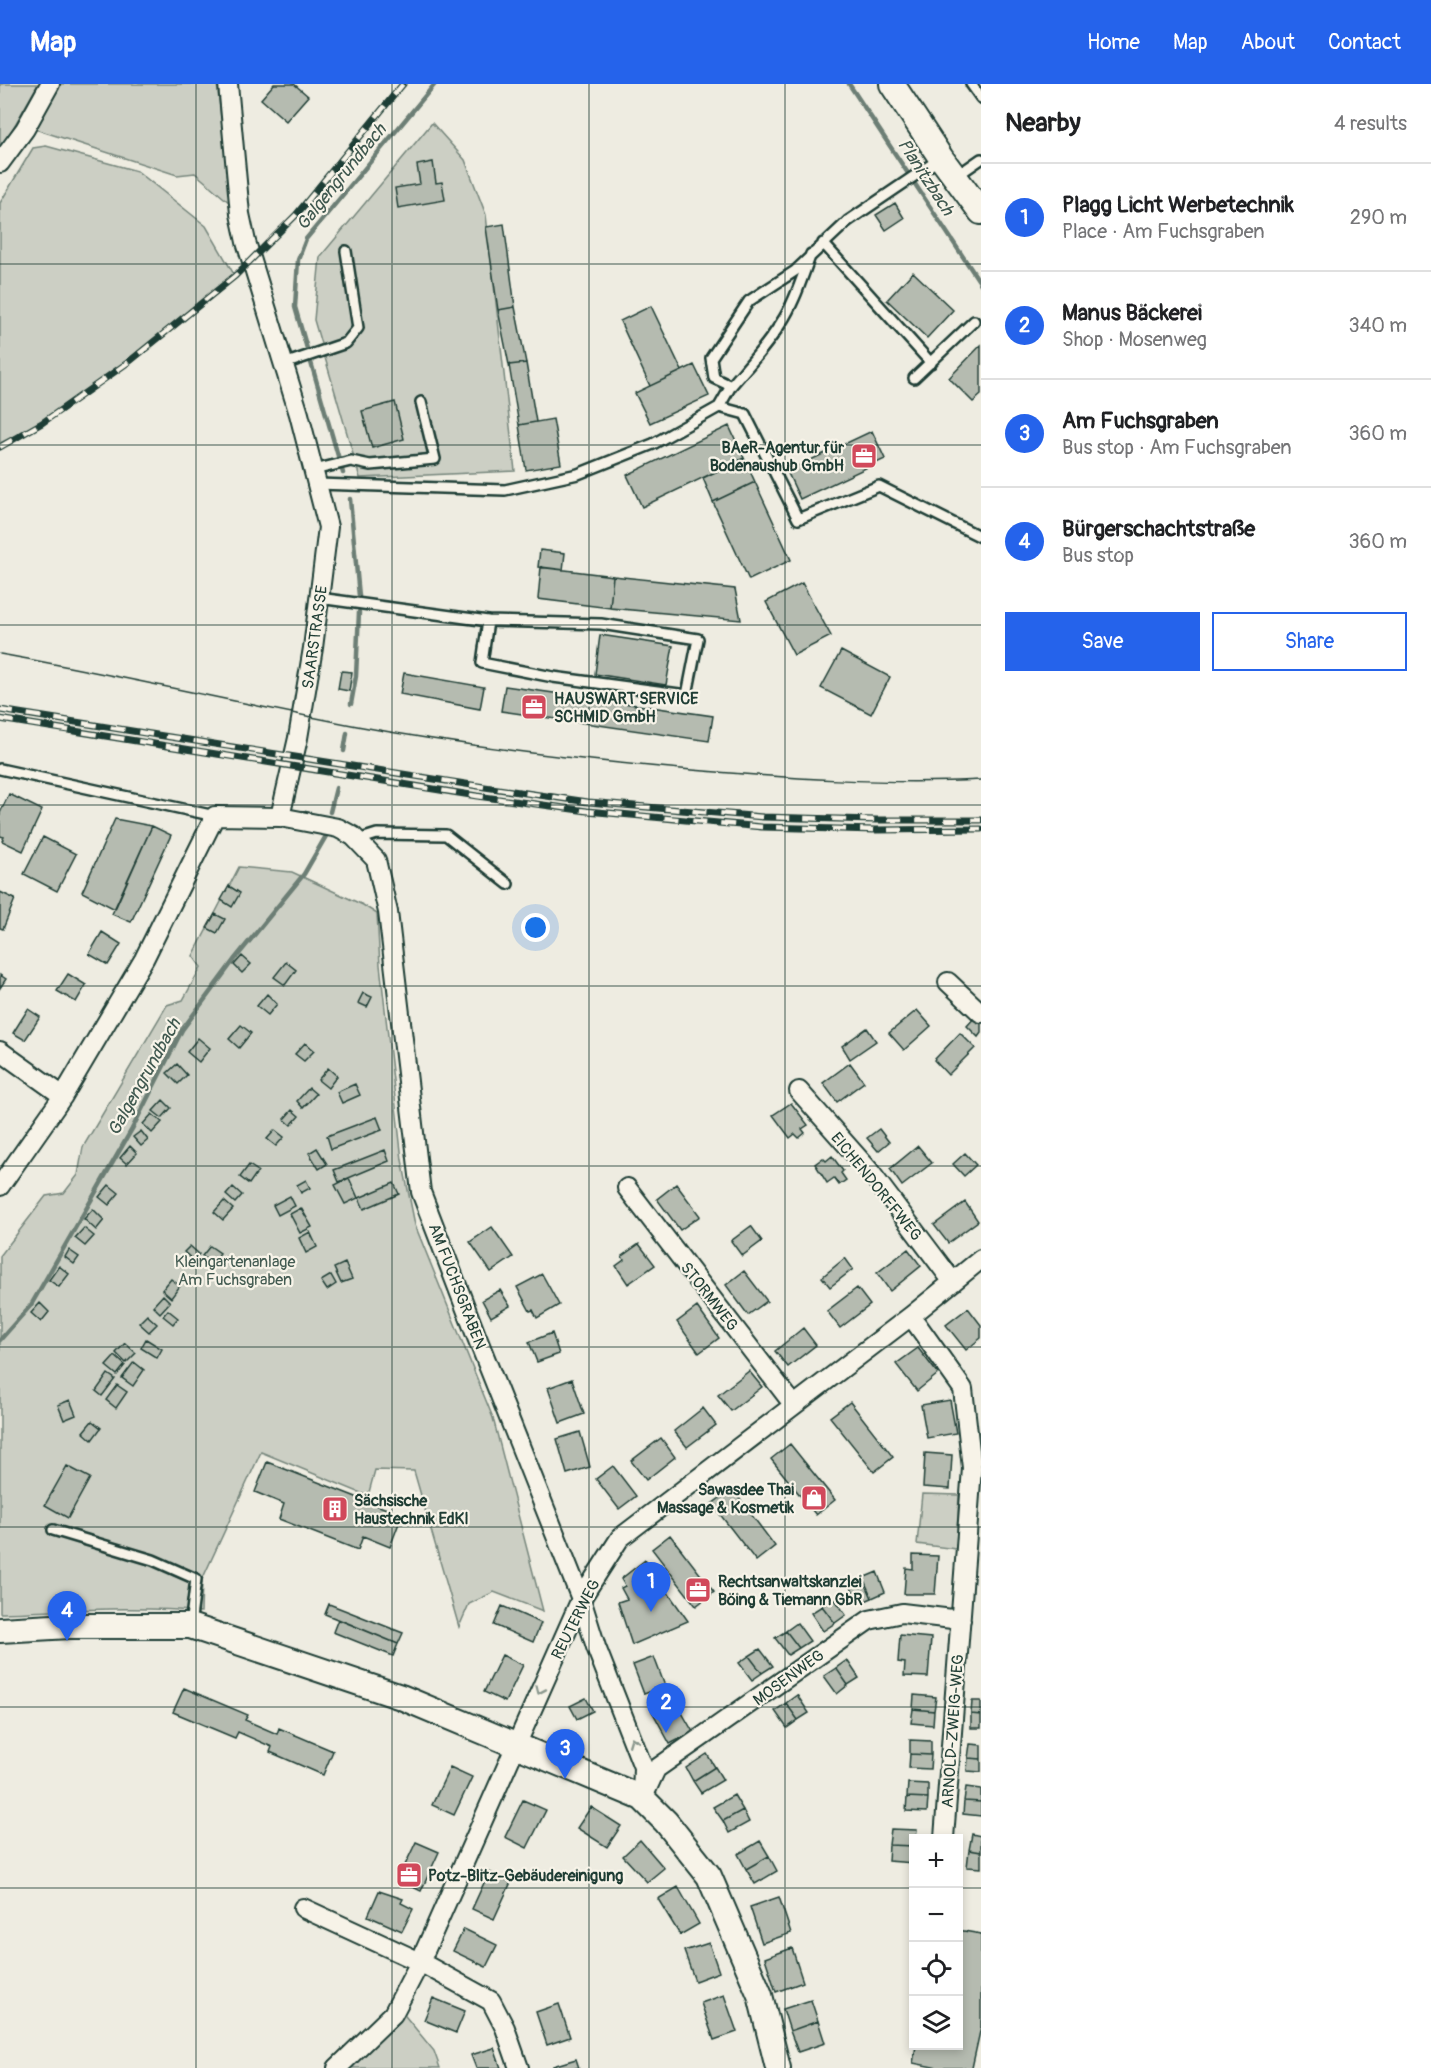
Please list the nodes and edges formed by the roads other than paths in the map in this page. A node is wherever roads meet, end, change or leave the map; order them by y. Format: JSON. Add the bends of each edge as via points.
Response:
{"nodes":[{"id":1,"x":50,"y":84,"type":"edge"},
{"id":2,"x":228,"y":84,"type":"edge"},
{"id":3,"x":892,"y":84,"type":"edge"},
{"id":4,"x":971,"y":84,"type":"edge"},
{"id":5,"x":981,"y":98,"type":"edge"},
{"id":6,"x":981,"y":159,"type":"edge"},
{"id":7,"x":0,"y":163,"type":"edge"},
{"id":8,"x":940,"y":169,"type":"junction"},
{"id":9,"x":981,"y":212,"type":"edge"},
{"id":10,"x":823,"y":243,"type":"junction"},
{"id":11,"x":346,"y":251,"type":"dead end"},
{"id":12,"x":811,"y":254,"type":"junction"},
{"id":13,"x":974,"y":321,"type":"dead end"},
{"id":14,"x":292,"y":361,"type":"junction"},
{"id":15,"x":931,"y":363,"type":"junction"},
{"id":16,"x":914,"y":378,"type":"dead end"},
{"id":17,"x":731,"y":386,"type":"junction"},
{"id":18,"x":422,"y":402,"type":"dead end"},
{"id":19,"x":719,"y":406,"type":"junction"},
{"id":20,"x":320,"y":473,"type":"junction"},
{"id":21,"x":981,"y":537,"type":"edge"},
{"id":22,"x":319,"y":598,"type":"junction"},
{"id":23,"x":488,"y":621,"type":"junction"},
{"id":24,"x":0,"y":770,"type":"edge"},
{"id":25,"x":215,"y":816,"type":"junction"},
{"id":26,"x":280,"y":816,"type":"junction"},
{"id":27,"x":358,"y":840,"type":"junction"},
{"id":28,"x":508,"y":885,"type":"dead end"},
{"id":29,"x":948,"y":982,"type":"dead end"},
{"id":30,"x":981,"y":1013,"type":"edge"},
{"id":31,"x":0,"y":1052,"type":"edge"},
{"id":32,"x":799,"y":1091,"type":"dead end"},
{"id":33,"x":63,"y":1096,"type":"junction"},
{"id":34,"x":0,"y":1186,"type":"edge"},
{"id":35,"x":627,"y":1188,"type":"dead end"},
{"id":36,"x":981,"y":1259,"type":"edge"},
{"id":37,"x":953,"y":1282,"type":"junction"},
{"id":38,"x":911,"y":1316,"type":"junction"},
{"id":39,"x":793,"y":1404,"type":"junction"},
{"id":40,"x":53,"y":1530,"type":"dead end"},
{"id":41,"x":581,"y":1599,"type":"junction"},
{"id":42,"x":961,"y":1620,"type":"junction"},
{"id":43,"x":190,"y":1626,"type":"junction"},
{"id":44,"x":0,"y":1630,"type":"edge"},
{"id":45,"x":516,"y":1744,"type":"junction"},
{"id":46,"x":642,"y":1798,"type":"junction"},
{"id":47,"x":944,"y":1834,"type":"edge"},
{"id":48,"x":303,"y":1908,"type":"dead end"},
{"id":49,"x":420,"y":1962,"type":"junction"},
{"id":50,"x":337,"y":2068,"type":"edge"},
{"id":51,"x":519,"y":2068,"type":"edge"},
{"id":52,"x":778,"y":2068,"type":"edge"}],
"edges":[{"from":1,"to":7,"type":"street"},
{"from":2,"to":14,"type":"street","name":"SAARSTRASSE","via":[[246,242]]},
{"from":3,"to":8,"type":"main road"},
{"from":4,"to":5,"type":"lane"},
{"from":6,"to":8,"type":"lane"},
{"from":8,"to":9,"type":"main road"},
{"from":8,"to":10,"type":"lane","via":[[902,186]]},
{"from":10,"to":12,"type":"lane"},
{"from":10,"to":15,"type":"lane"},
{"from":11,"to":14,"type":"lane","via":[[358,328],[346,343]]},
{"from":12,"to":17,"type":"lane","via":[[781,324]]},
{"from":12,"to":17,"type":"lane","via":[[795,271],[749,301],[711,358],[714,378]]},
{"from":13,"to":15,"type":"lane"},
{"from":14,"to":20,"type":"street","name":"SAARSTRASSE"},
{"from":15,"to":16,"type":"lane"},
{"from":17,"to":19,"type":"lane"},
{"from":18,"to":20,"type":"lane","via":[[435,459],[370,465],[351,461]]},
{"from":19,"to":20,"type":"lane","via":[[653,444],[578,474],[505,490]]},
{"from":19,"to":21,"type":"lane","via":[[745,414],[798,519],[879,486]]},
{"from":20,"to":22,"type":"street","name":"SAARSTRASSE","via":[[328,527]]},
{"from":22,"to":23,"type":"lane"},
{"from":22,"to":26,"type":"street","name":"SAARSTRASSE","via":[[298,738]]},
{"from":23,"to":23,"type":"lane","via":[[601,624],[698,639],[687,695],[482,663]]},
{"from":24,"to":25,"type":"lane"},
{"from":25,"to":26,"type":"street"},
{"from":25,"to":33,"type":"street","via":[[144,959]]},
{"from":26,"to":27,"type":"street","name":"AM FUCHSGRABEN","via":[[338,828]]},
{"from":27,"to":28,"type":"lane","via":[[377,834],[446,835]]},
{"from":27,"to":41,"type":"street","name":"AM FUCHSGRABEN","via":[[376,860],[388,912],[421,1192]]},
{"from":29,"to":30,"type":"street"},
{"from":31,"to":33,"type":"street"},
{"from":32,"to":37,"type":"street","name":"EICHENDORFFWEG","via":[[868,1170]]},
{"from":33,"to":34,"type":"street"},
{"from":35,"to":39,"type":"street","name":"STORMWEG"},
{"from":36,"to":37,"type":"street","name":"REUTERWEG"},
{"from":37,"to":38,"type":"street","name":"REUTERWEG"},
{"from":38,"to":39,"type":"street","name":"REUTERWEG"},
{"from":38,"to":42,"type":"street","name":"ARNOLD-ZWEIG-WEG","via":[[963,1389],[972,1468]]},
{"from":39,"to":41,"type":"street","name":"REUTERWEG","via":[[620,1538]]},
{"from":40,"to":43,"type":"lane","via":[[153,1560],[196,1579]]},
{"from":41,"to":45,"type":"street","name":"REUTERWEG","one_way":true},
{"from":46,"to":41,"type":"street","name":"AM FUCHSGRABEN","one_way":true,"via":[[643,1767]]},
{"from":42,"to":46,"type":"street","name":"MOSENWEG","via":[[903,1613],[869,1620],[656,1769]]},
{"from":42,"to":47,"type":"street","name":"ARNOLD-ZWEIG-WEG"},
{"from":43,"to":44,"type":"main road"},
{"from":43,"to":45,"type":"main road","via":[[401,1697]]},
{"from":45,"to":46,"type":"main road"},
{"from":45,"to":49,"type":"street","name":"REUTERWEG"},
{"from":46,"to":52,"type":"main road","via":[[710,1876],[759,1995]]},
{"from":48,"to":49,"type":"street"},
{"from":49,"to":50,"type":"street","name":"REUTERWEG","via":[[393,2014]]},
{"from":49,"to":51,"type":"street","via":[[491,2001],[506,2028]]}]}
